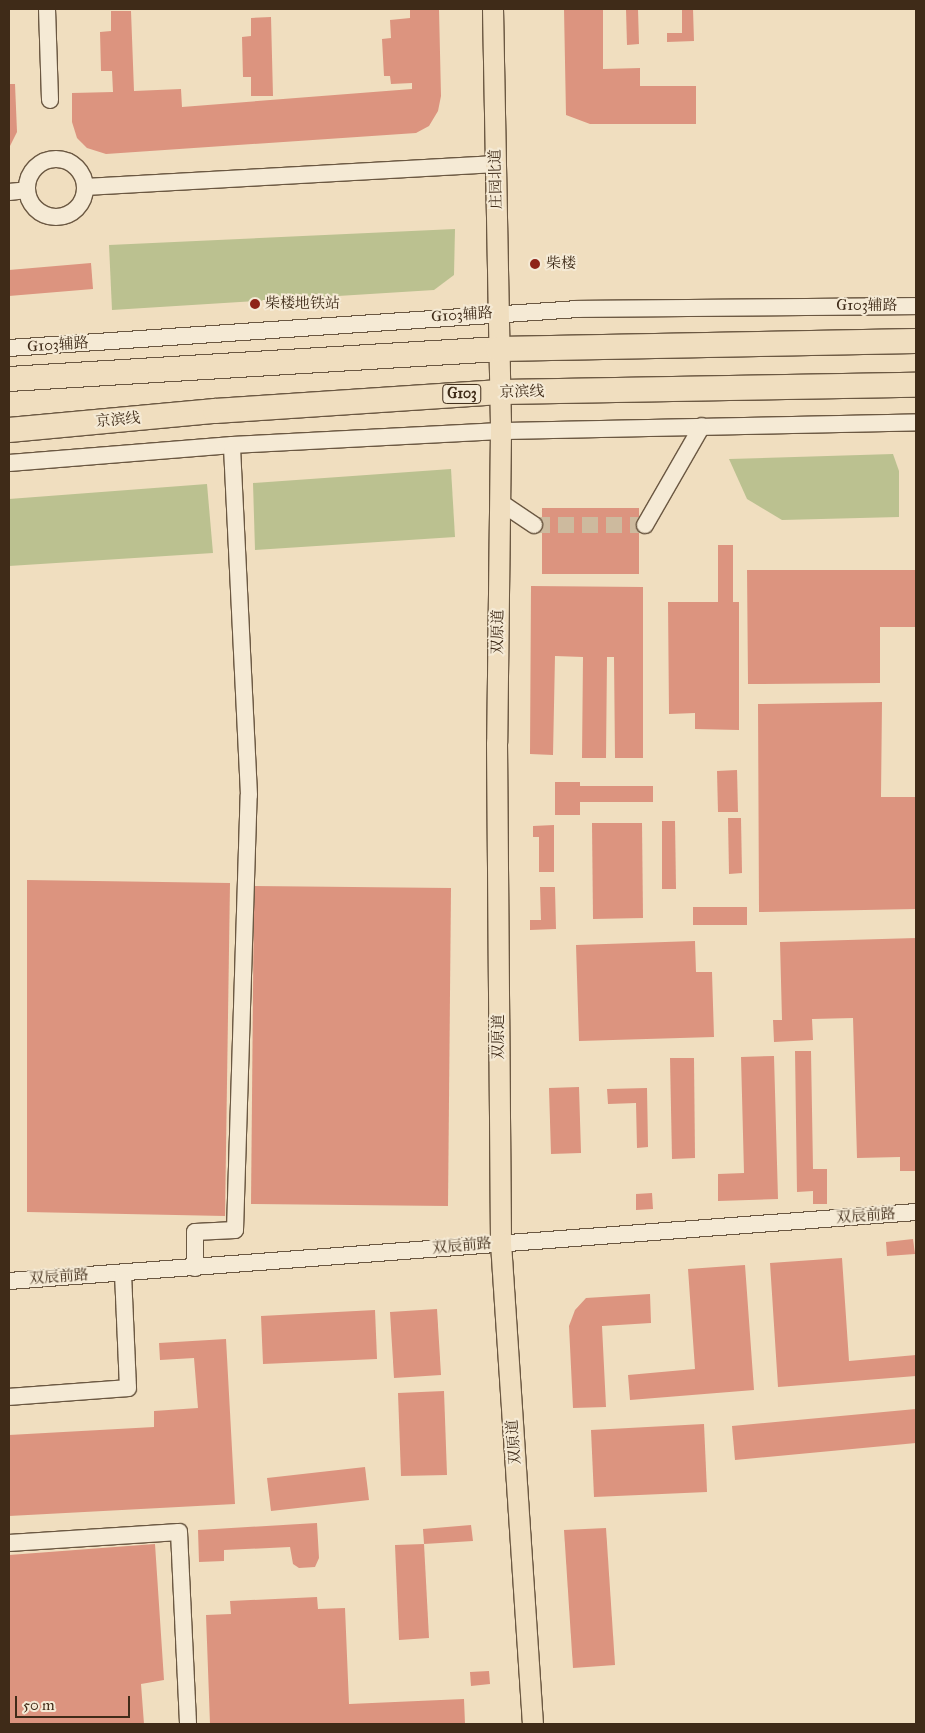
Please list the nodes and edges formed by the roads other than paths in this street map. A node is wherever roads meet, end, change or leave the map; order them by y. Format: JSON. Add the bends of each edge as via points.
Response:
{"nodes":[{"id":1,"x":47,"y":9,"type":"edge"},
{"id":2,"x":493,"y":9,"type":"edge"},
{"id":3,"x":50,"y":100,"type":"dead end"},
{"id":4,"x":496,"y":164,"type":"junction"},
{"id":5,"x":84,"y":187,"type":"junction"},
{"id":6,"x":27,"y":190,"type":"junction"},
{"id":7,"x":9,"y":192,"type":"edge"},
{"id":8,"x":916,"y":306,"type":"edge"},
{"id":9,"x":497,"y":313,"type":"junction"},
{"id":10,"x":916,"y":341,"type":"edge"},
{"id":11,"x":9,"y":348,"type":"edge"},
{"id":12,"x":498,"y":349,"type":"junction"},
{"id":13,"x":9,"y":380,"type":"edge"},
{"id":14,"x":916,"y":385,"type":"edge"},
{"id":15,"x":500,"y":392,"type":"junction"},
{"id":16,"x":916,"y":422,"type":"edge"},
{"id":17,"x":702,"y":426,"type":"junction"},
{"id":18,"x":9,"y":430,"type":"edge"},
{"id":19,"x":501,"y":431,"type":"junction"},
{"id":20,"x":232,"y":445,"type":"junction"},
{"id":21,"x":9,"y":463,"type":"edge"},
{"id":22,"x":500,"y":502,"type":"junction"},
{"id":23,"x":534,"y":525,"type":"tunnel mouth"},
{"id":24,"x":645,"y":525,"type":"dead end"},
{"id":25,"x":916,"y":1212,"type":"edge"},
{"id":26,"x":501,"y":1243,"type":"junction"},
{"id":27,"x":194,"y":1268,"type":"junction"},
{"id":28,"x":123,"y":1273,"type":"junction"},
{"id":29,"x":9,"y":1281,"type":"edge"},
{"id":30,"x":9,"y":1397,"type":"edge"},
{"id":31,"x":9,"y":1543,"type":"edge"},
{"id":32,"x":188,"y":1724,"type":"edge"},
{"id":33,"x":533,"y":1724,"type":"edge"}],
"edges":[{"from":1,"to":3,"type":"street"},
{"from":2,"to":4,"type":"main road","name":"庄园北道"},
{"from":4,"to":5,"type":"street"},
{"from":4,"to":9,"type":"main road","name":"庄园北道"},
{"from":5,"to":6,"type":"street","via":[[79,206],[72,212],[52,217],[34,208]]},
{"from":5,"to":6,"type":"street","via":[[78,170],[63,160],[54,159],[38,166],[28,181]]},
{"from":6,"to":7,"type":"street"},
{"from":8,"to":9,"type":"street","name":"G103辅路","via":[[578,309]]},
{"from":9,"to":11,"type":"street","name":"G103辅路"},
{"from":9,"to":12,"type":"main road","name":"庄园北道"},
{"from":10,"to":12,"type":"highway"},
{"from":12,"to":13,"type":"highway"},
{"from":12,"to":15,"type":"main road","name":"双原道"},
{"from":14,"to":15,"type":"highway","name":"京滨线","number":"G103"},
{"from":15,"to":18,"type":"highway","name":"京滨线","number":"G103","via":[[215,411]]},
{"from":15,"to":19,"type":"main road","name":"双原道"},
{"from":16,"to":17,"type":"street"},
{"from":17,"to":19,"type":"street"},
{"from":17,"to":24,"type":"street"},
{"from":19,"to":20,"type":"street"},
{"from":19,"to":22,"type":"main road","name":"双原道"},
{"from":20,"to":21,"type":"street"},
{"from":20,"to":27,"type":"street","via":[[249,795],[235,1230],[195,1232]]},
{"from":22,"to":23,"type":"street"},
{"from":22,"to":26,"type":"main road","name":"双原道","via":[[497,743]]},
{"from":25,"to":26,"type":"street","name":"双辰前路"},
{"from":26,"to":27,"type":"street","name":"双辰前路"},
{"from":26,"to":33,"type":"main road","name":"双原道"},
{"from":27,"to":28,"type":"street","name":"双辰前路"},
{"from":28,"to":29,"type":"street","name":"双辰前路"},
{"from":28,"to":30,"type":"street","via":[[128,1388]]},
{"from":31,"to":32,"type":"street","via":[[179,1532]]}]}
